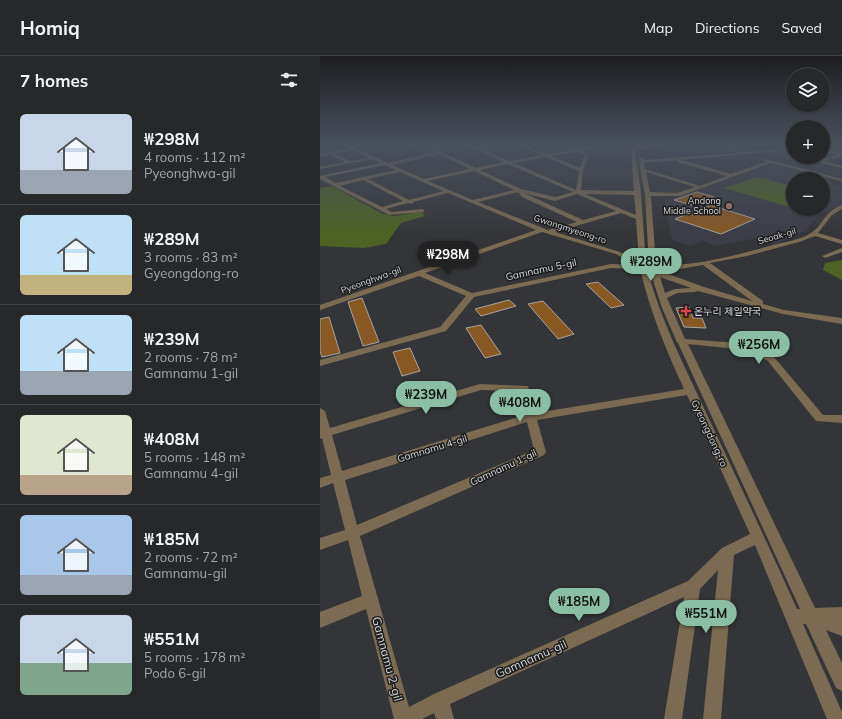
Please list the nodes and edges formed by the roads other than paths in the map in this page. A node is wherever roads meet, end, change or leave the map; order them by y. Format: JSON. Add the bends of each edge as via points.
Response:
{"nodes":[{"id":1,"x":331,"y":175,"type":"edge"},
{"id":2,"x":381,"y":175,"type":"edge"},
{"id":3,"x":412,"y":175,"type":"edge"},
{"id":4,"x":447,"y":175,"type":"edge"},
{"id":5,"x":487,"y":175,"type":"edge"},
{"id":6,"x":537,"y":175,"type":"edge"},
{"id":7,"x":580,"y":175,"type":"edge"},
{"id":8,"x":639,"y":175,"type":"edge"},
{"id":9,"x":642,"y":175,"type":"edge"},
{"id":10,"x":668,"y":175,"type":"edge"},
{"id":11,"x":728,"y":175,"type":"edge"},
{"id":12,"x":735,"y":175,"type":"edge"},
{"id":13,"x":732,"y":176,"type":"junction"},
{"id":14,"x":320,"y":177,"type":"edge"},
{"id":15,"x":830,"y":177,"type":"edge"},
{"id":16,"x":364,"y":179,"type":"junction"},
{"id":17,"x":424,"y":180,"type":"junction"},
{"id":18,"x":842,"y":180,"type":"edge"},
{"id":19,"x":336,"y":185,"type":"junction"},
{"id":20,"x":699,"y":187,"type":"junction"},
{"id":21,"x":519,"y":190,"type":"junction"},
{"id":22,"x":448,"y":191,"type":"junction"},
{"id":23,"x":578,"y":192,"type":"junction"},
{"id":24,"x":643,"y":193,"type":"junction"},
{"id":25,"x":408,"y":202,"type":"junction"},
{"id":26,"x":473,"y":202,"type":"junction"},
{"id":27,"x":634,"y":207,"type":"junction"},
{"id":28,"x":842,"y":207,"type":"edge"},
{"id":29,"x":381,"y":208,"type":"junction"},
{"id":30,"x":619,"y":210,"type":"junction"},
{"id":31,"x":640,"y":219,"type":"junction"},
{"id":32,"x":583,"y":222,"type":"junction"},
{"id":33,"x":545,"y":231,"type":"junction"},
{"id":34,"x":814,"y":234,"type":"junction"},
{"id":35,"x":842,"y":242,"type":"edge"},
{"id":36,"x":651,"y":250,"type":"junction"},
{"id":37,"x":842,"y":250,"type":"edge"},
{"id":38,"x":825,"y":256,"type":"dead end"},
{"id":39,"x":705,"y":263,"type":"junction"},
{"id":40,"x":674,"y":268,"type":"junction"},
{"id":41,"x":650,"y":269,"type":"junction"},
{"id":42,"x":418,"y":273,"type":"junction"},
{"id":43,"x":702,"y":290,"type":"junction"},
{"id":44,"x":471,"y":295,"type":"junction"},
{"id":45,"x":663,"y":297,"type":"junction"},
{"id":46,"x":765,"y":307,"type":"junction"},
{"id":47,"x":320,"y":308,"type":"edge"},
{"id":48,"x":842,"y":313,"type":"edge"},
{"id":49,"x":826,"y":320,"type":"junction"},
{"id":50,"x":842,"y":321,"type":"edge"},
{"id":51,"x":680,"y":341,"type":"junction"},
{"id":52,"x":320,"y":363,"type":"edge"},
{"id":53,"x":691,"y":391,"type":"junction"},
{"id":54,"x":320,"y":411,"type":"edge"},
{"id":55,"x":531,"y":417,"type":"junction"},
{"id":56,"x":842,"y":419,"type":"edge"},
{"id":57,"x":323,"y":434,"type":"edge"},
{"id":58,"x":338,"y":478,"type":"junction"},
{"id":59,"x":320,"y":483,"type":"edge"},
{"id":60,"x":353,"y":533,"type":"junction"},
{"id":61,"x":758,"y":537,"type":"junction"},
{"id":62,"x":320,"y":544,"type":"edge"},
{"id":63,"x":727,"y":552,"type":"junction"},
{"id":64,"x":693,"y":586,"type":"junction"},
{"id":65,"x":371,"y":600,"type":"junction"},
{"id":66,"x":842,"y":614,"type":"edge"},
{"id":67,"x":792,"y":617,"type":"junction"},
{"id":68,"x":811,"y":617,"type":"junction"},
{"id":69,"x":320,"y":620,"type":"edge"},
{"id":70,"x":842,"y":628,"type":"edge"},
{"id":71,"x":842,"y":682,"type":"edge"},
{"id":72,"x":440,"y":700,"type":"junction"},
{"id":73,"x":403,"y":719,"type":"edge"},
{"id":74,"x":445,"y":719,"type":"edge"},
{"id":75,"x":673,"y":719,"type":"edge"},
{"id":76,"x":712,"y":719,"type":"edge"},
{"id":77,"x":836,"y":719,"type":"edge"}],
"edges":[{"from":1,"to":14,"type":"street"},
{"from":2,"to":16,"type":"street"},
{"from":3,"to":17,"type":"street","name":"Gwangmyeong-ro"},
{"from":4,"to":17,"type":"street"},
{"from":5,"to":21,"type":"street"},
{"from":6,"to":23,"type":"street"},
{"from":7,"to":23,"type":"street"},
{"from":8,"to":24,"type":"street","name":"Gyeongdong-ro"},
{"from":9,"to":24,"type":"street","name":"Gyeongdong-ro"},
{"from":10,"to":20,"type":"street"},
{"from":11,"to":13,"type":"street"},
{"from":12,"to":13,"type":"street"},
{"from":13,"to":20,"type":"street"},
{"from":14,"to":19,"type":"street"},
{"from":15,"to":18,"type":"street"},
{"from":16,"to":19,"type":"street"},
{"from":16,"to":25,"type":"street"},
{"from":17,"to":22,"type":"street","name":"Gwangmyeong-ro"},
{"from":19,"to":29,"type":"street"},
{"from":20,"to":24,"type":"street","via":[[678,195]]},
{"from":21,"to":23,"type":"street","via":[[555,199]]},
{"from":21,"to":26,"type":"street"},
{"from":21,"to":32,"type":"street","via":[[524,196]]},
{"from":22,"to":25,"type":"street"},
{"from":22,"to":26,"type":"street","name":"Gwangmyeong-ro"},
{"from":23,"to":24,"type":"street"},
{"from":23,"to":30,"type":"street"},
{"from":24,"to":27,"type":"street","name":"Gyeongdong-ro"},
{"from":24,"to":36,"type":"street","name":"Gyeongdong-ro"},
{"from":25,"to":29,"type":"street"},
{"from":25,"to":29,"type":"street","via":[[422,210],[391,214]]},
{"from":26,"to":33,"type":"street","name":"Gwangmyeong-ro"},
{"from":27,"to":30,"type":"street"},
{"from":27,"to":31,"type":"street","name":"Gyeongdong-ro"},
{"from":28,"to":34,"type":"street","via":[[830,214]]},
{"from":30,"to":31,"type":"street"},
{"from":30,"to":32,"type":"street","name":"Pyeonghwa-gil"},
{"from":31,"to":41,"type":"street","name":"Gyeongdong-ro"},
{"from":32,"to":33,"type":"street","name":"Pyeonghwa-gil"},
{"from":33,"to":41,"type":"street","name":"Gwangmyeong-ro","via":[[618,253]]},
{"from":33,"to":42,"type":"street","name":"Pyeonghwa-gil"},
{"from":34,"to":35,"type":"street"},
{"from":34,"to":39,"type":"street","name":"Seoak-gil","via":[[775,247]]},
{"from":36,"to":40,"type":"street"},
{"from":36,"to":41,"type":"street","name":"Gyeongdong-ro"},
{"from":37,"to":38,"type":"street"},
{"from":39,"to":40,"type":"street","name":"Seoak-gil"},
{"from":39,"to":46,"type":"street"},
{"from":40,"to":41,"type":"street","name":"Seoak-gil"},
{"from":40,"to":43,"type":"street","via":[[672,271]]},
{"from":41,"to":43,"type":"street","name":"Gwangmyeong-ro"},
{"from":41,"to":44,"type":"street","name":"Gamnamu 5-gil","via":[[611,266]]},
{"from":41,"to":45,"type":"street","name":"Gyeongdong-ro"},
{"from":41,"to":53,"type":"street","name":"Gyeongdong-ro","via":[[650,295]]},
{"from":42,"to":44,"type":"street"},
{"from":42,"to":47,"type":"street","name":"Pyeonghwa-gil"},
{"from":43,"to":45,"type":"street","via":[[675,291]]},
{"from":43,"to":46,"type":"street","name":"Gwangmyeong-ro"},
{"from":44,"to":52,"type":"street","via":[[442,329]]},
{"from":45,"to":51,"type":"street","name":"Gyeongdong-ro"},
{"from":46,"to":49,"type":"street","name":"Gwangmyeong-ro"},
{"from":48,"to":49,"type":"street"},
{"from":49,"to":50,"type":"street","name":"Gwangmyeong-ro"},
{"from":51,"to":56,"type":"street","via":[[738,346],[771,358],[820,418]]},
{"from":51,"to":68,"type":"street","name":"Gyeongdong-ro"},
{"from":53,"to":55,"type":"street","name":"Gamnamu 4-gil"},
{"from":53,"to":61,"type":"street","name":"Gyeongdong-ro"},
{"from":54,"to":57,"type":"street","name":"Gamnamu 2-gil"},
{"from":55,"to":57,"type":"street","name":"Gamnamu 1-gil","via":[[524,388],[480,387]]},
{"from":55,"to":58,"type":"street","name":"Gamnamu 4-gil"},
{"from":55,"to":60,"type":"street","name":"Gamnamu 1-gil","via":[[540,452]]},
{"from":57,"to":58,"type":"street","name":"Gamnamu 2-gil"},
{"from":58,"to":59,"type":"street"},
{"from":58,"to":60,"type":"street","name":"Gamnamu 2-gil"},
{"from":60,"to":62,"type":"street"},
{"from":60,"to":65,"type":"street","name":"Gamnamu 2-gil"},
{"from":61,"to":63,"type":"street","name":"Gamnamu-gil"},
{"from":61,"to":67,"type":"street","name":"Gyeongdong-ro"},
{"from":63,"to":64,"type":"street","name":"Gamnamu-gil"},
{"from":63,"to":76,"type":"street"},
{"from":64,"to":72,"type":"street","name":"Gamnamu-gil"},
{"from":64,"to":75,"type":"street"},
{"from":65,"to":69,"type":"street"},
{"from":65,"to":73,"type":"street","name":"Gamnamu 2-gil"},
{"from":66,"to":68,"type":"street"},
{"from":67,"to":68,"type":"street"},
{"from":67,"to":77,"type":"street","name":"Gyeongdong-ro"},
{"from":68,"to":70,"type":"street"},
{"from":68,"to":71,"type":"street","name":"Gyeongdong-ro"},
{"from":72,"to":73,"type":"street","name":"Gamnamu-gil"},
{"from":72,"to":74,"type":"street"}]}
